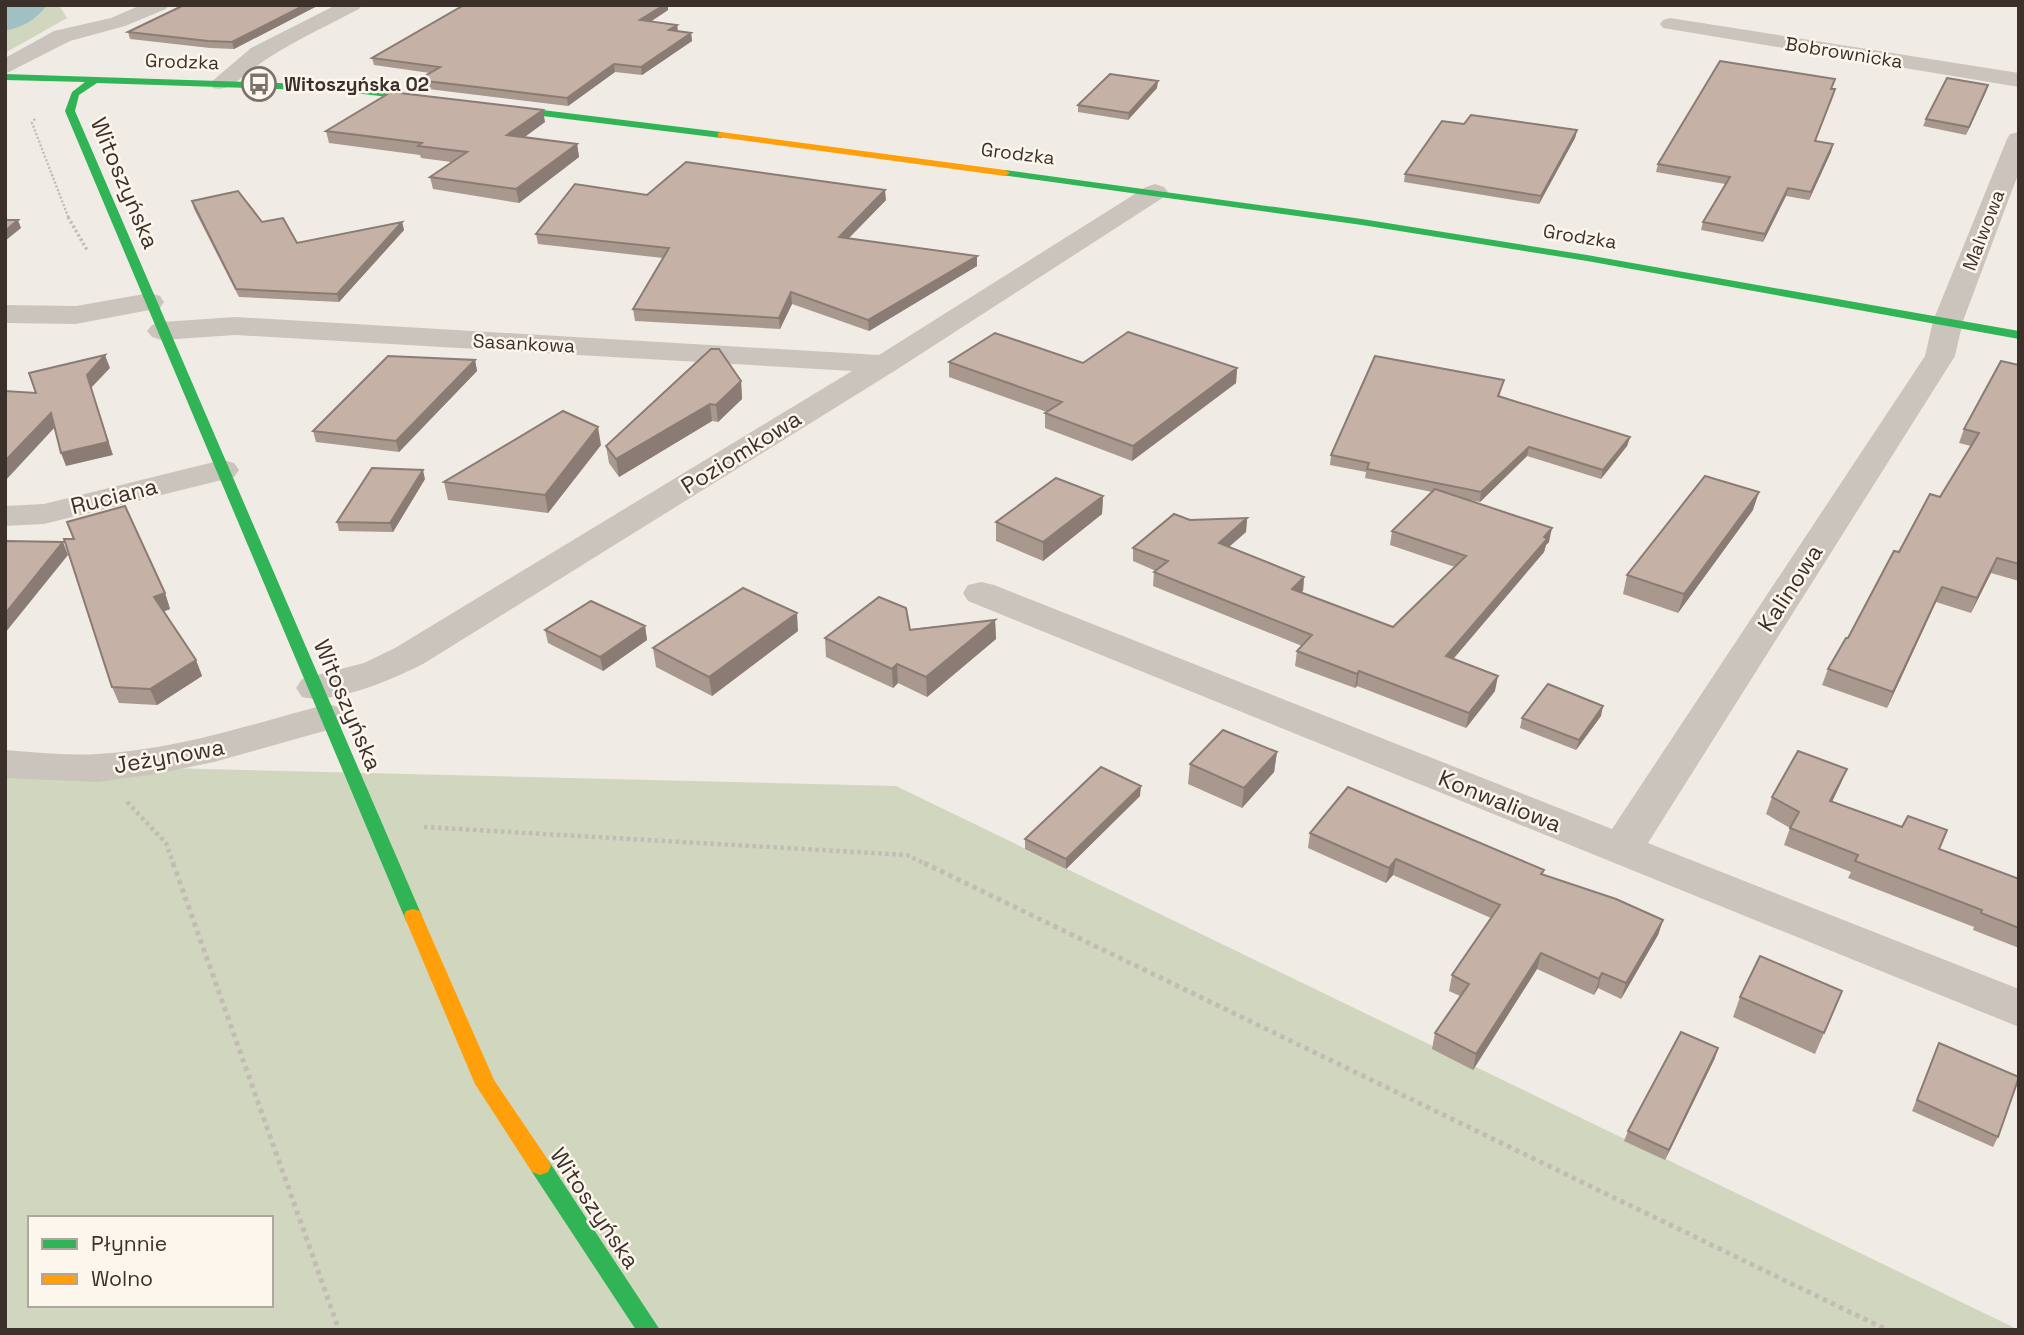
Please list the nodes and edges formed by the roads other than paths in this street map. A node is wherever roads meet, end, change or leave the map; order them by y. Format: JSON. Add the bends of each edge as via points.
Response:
{"nodes":[{"id":1,"x":159,"y":5,"type":"edge"},
{"id":2,"x":352,"y":5,"type":"edge"},
{"id":3,"x":1670,"y":24,"type":"dead end"},
{"id":4,"x":5,"y":67,"type":"edge"},
{"id":5,"x":5,"y":77,"type":"edge"},
{"id":6,"x":96,"y":79,"type":"junction"},
{"id":7,"x":2019,"y":80,"type":"edge"},
{"id":8,"x":220,"y":83,"type":"junction"},
{"id":9,"x":2019,"y":139,"type":"edge"},
{"id":10,"x":1155,"y":192,"type":"junction"},
{"id":11,"x":150,"y":302,"type":"junction"},
{"id":12,"x":5,"y":314,"type":"edge"},
{"id":13,"x":1948,"y":321,"type":"junction"},
{"id":14,"x":162,"y":331,"type":"junction"},
{"id":15,"x":2019,"y":335,"type":"edge"},
{"id":16,"x":885,"y":364,"type":"junction"},
{"id":17,"x":222,"y":470,"type":"junction"},
{"id":18,"x":5,"y":516,"type":"edge"},
{"id":19,"x":981,"y":593,"type":"dead end"},
{"id":20,"x":322,"y":703,"type":"junction"},
{"id":21,"x":5,"y":764,"type":"edge"},
{"id":22,"x":1621,"y":850,"type":"junction"},
{"id":23,"x":2019,"y":1009,"type":"edge"},
{"id":24,"x":649,"y":1330,"type":"edge"}],
"edges":[{"from":1,"to":4,"type":"street","via":[[118,22],[62,36]]},
{"from":2,"to":8,"type":"street","via":[[259,53]]},
{"from":3,"to":7,"type":"street","name":"Bobrownicka"},
{"from":5,"to":6,"type":"street","name":"Grodzka"},
{"from":6,"to":8,"type":"street","name":"Grodzka"},
{"from":6,"to":11,"type":"street","name":"Witoszyńska","via":[[75,94],[70,111]]},
{"from":8,"to":10,"type":"street","name":"Grodzka","via":[[405,94]]},
{"from":9,"to":13,"type":"street","name":"Malwowa"},
{"from":10,"to":13,"type":"street","name":"Grodzka","via":[[1574,256]]},
{"from":10,"to":16,"type":"street","name":"Poziomkowa"},
{"from":11,"to":12,"type":"street","via":[[76,315]]},
{"from":11,"to":14,"type":"street","name":"Witoszyńska"},
{"from":13,"to":15,"type":"street","name":"Grodzka"},
{"from":13,"to":22,"type":"street","name":"Kalinowa","via":[[1940,356]]},
{"from":14,"to":16,"type":"street","name":"Sasankowa","via":[[235,326]]},
{"from":14,"to":17,"type":"street","name":"Witoszyńska"},
{"from":16,"to":20,"type":"street","name":"Poziomkowa","via":[[409,656]]},
{"from":17,"to":18,"type":"street","name":"Ruciana","via":[[44,514]]},
{"from":17,"to":20,"type":"street","name":"Witoszyńska"},
{"from":19,"to":22,"type":"street","name":"Konwaliowa"},
{"from":20,"to":21,"type":"street","name":"Jeżynowa","via":[[232,745],[158,761],[95,768]]},
{"from":20,"to":24,"type":"street","name":"Witoszyńska","via":[[485,1084]]},
{"from":22,"to":23,"type":"street","name":"Konwaliowa"}]}
